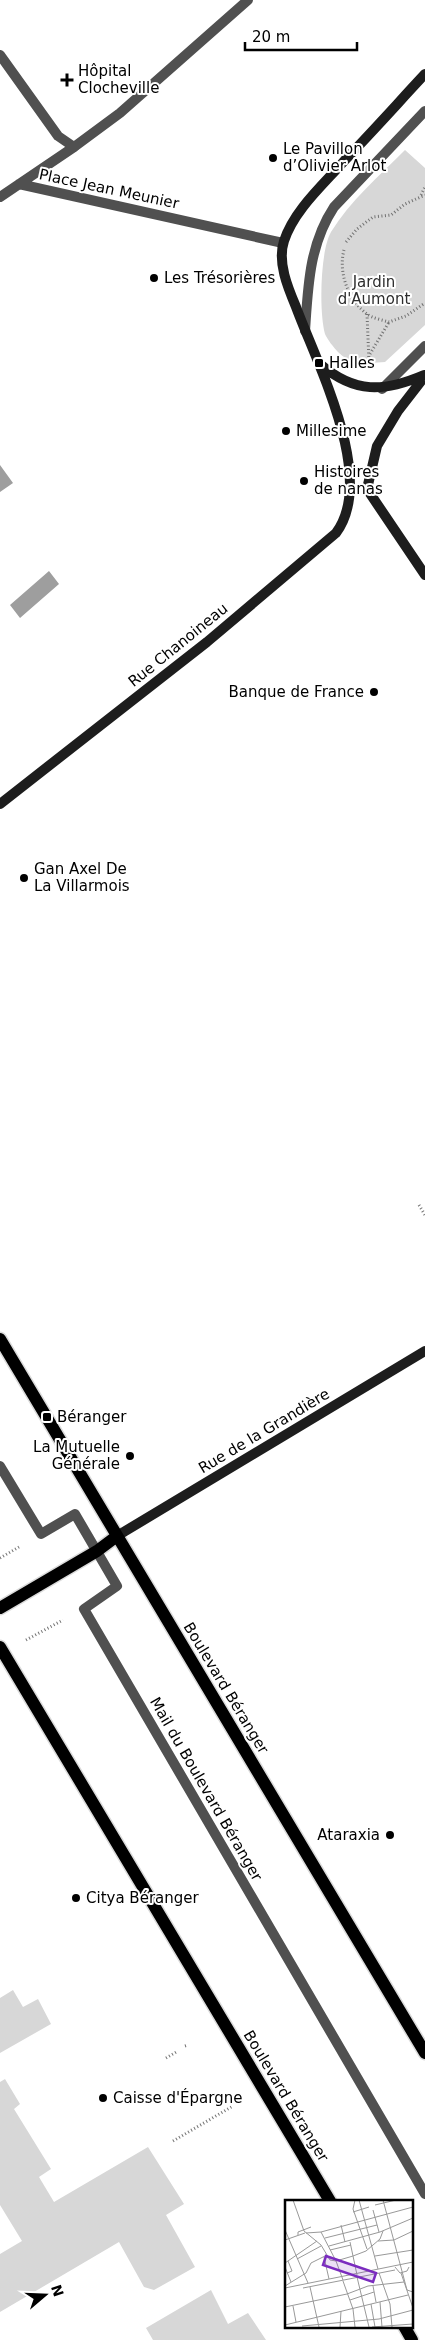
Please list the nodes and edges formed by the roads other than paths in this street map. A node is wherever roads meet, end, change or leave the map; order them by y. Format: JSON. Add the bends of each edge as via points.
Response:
{"nodes":[{"id":1,"x":248,"y":0,"type":"edge"},
{"id":2,"x":0,"y":56,"type":"edge"},
{"id":3,"x":425,"y":74,"type":"edge"},
{"id":4,"x":425,"y":112,"type":"edge"},
{"id":5,"x":74,"y":147,"type":"junction"},
{"id":6,"x":20,"y":184,"type":"junction"},
{"id":7,"x":0,"y":197,"type":"edge"},
{"id":8,"x":283,"y":243,"type":"junction"},
{"id":9,"x":305,"y":332,"type":"junction"},
{"id":10,"x":425,"y":346,"type":"edge"},
{"id":11,"x":320,"y":363,"type":"junction"},
{"id":12,"x":425,"y":375,"type":"edge"},
{"id":13,"x":382,"y":389,"type":"junction"},
{"id":14,"x":368,"y":489,"type":"junction"},
{"id":15,"x":351,"y":492,"type":"junction"},
{"id":16,"x":425,"y":575,"type":"edge"},
{"id":17,"x":0,"y":804,"type":"edge"},
{"id":18,"x":0,"y":1339,"type":"edge"},
{"id":19,"x":425,"y":1351,"type":"edge"},
{"id":20,"x":0,"y":1466,"type":"edge"},
{"id":21,"x":117,"y":1536,"type":"junction"},
{"id":22,"x":97,"y":1551,"type":"junction"},
{"id":23,"x":0,"y":1608,"type":"edge"},
{"id":24,"x":0,"y":1647,"type":"edge"},
{"id":25,"x":425,"y":2053,"type":"edge"},
{"id":26,"x":425,"y":2194,"type":"edge"},
{"id":27,"x":329,"y":2200,"type":"edge"},
{"id":28,"x":405,"y":2328,"type":"edge"},
{"id":29,"x":412,"y":2340,"type":"edge"}],
"edges":[{"from":1,"to":5,"type":"street","name":"Place Jean Meunier","via":[[120,112]]},
{"from":2,"to":5,"type":"street","via":[[58,136]]},
{"from":3,"to":8,"type":"main road","via":[[297,216]]},
{"from":4,"to":9,"type":"street","via":[[334,207],[324,222],[310,266]]},
{"from":5,"to":6,"type":"street","name":"Place Jean Meunier"},
{"from":6,"to":7,"type":"street"},
{"from":6,"to":8,"type":"street","name":"Place Jean Meunier"},
{"from":8,"to":9,"type":"main road","name":"Rue Chanoineau","via":[[282,263],[287,284]]},
{"from":9,"to":11,"type":"main road","name":"Rue Chanoineau"},
{"from":10,"to":13,"type":"street"},
{"from":11,"to":13,"type":"main road","via":[[346,382]]},
{"from":11,"to":15,"type":"main road","name":"Rue Chanoineau","via":[[349,454]]},
{"from":12,"to":13,"type":"main road"},
{"from":12,"to":14,"type":"main road","via":[[377,446]]},
{"from":14,"to":15,"type":"main road"},
{"from":14,"to":16,"type":"main road"},
{"from":15,"to":17,"type":"main road","name":"Rue Chanoineau","via":[[344,523],[336,533],[207,642]]},
{"from":18,"to":21,"type":"main road","name":"Boulevard Béranger"},
{"from":19,"to":21,"type":"main road","name":"Rue de la Grandière"},
{"from":20,"to":22,"type":"street","via":[[41,1534],[75,1514]]},
{"from":21,"to":22,"type":"main road"},
{"from":21,"to":25,"type":"main road","name":"Boulevard Béranger"},
{"from":22,"to":23,"type":"main road"},
{"from":22,"to":26,"type":"street","name":"Mail du Boulevard Béranger","via":[[117,1586],[84,1609]]},
{"from":24,"to":27,"type":"main road","name":"Boulevard Béranger"},
{"from":28,"to":29,"type":"main road"}]}
